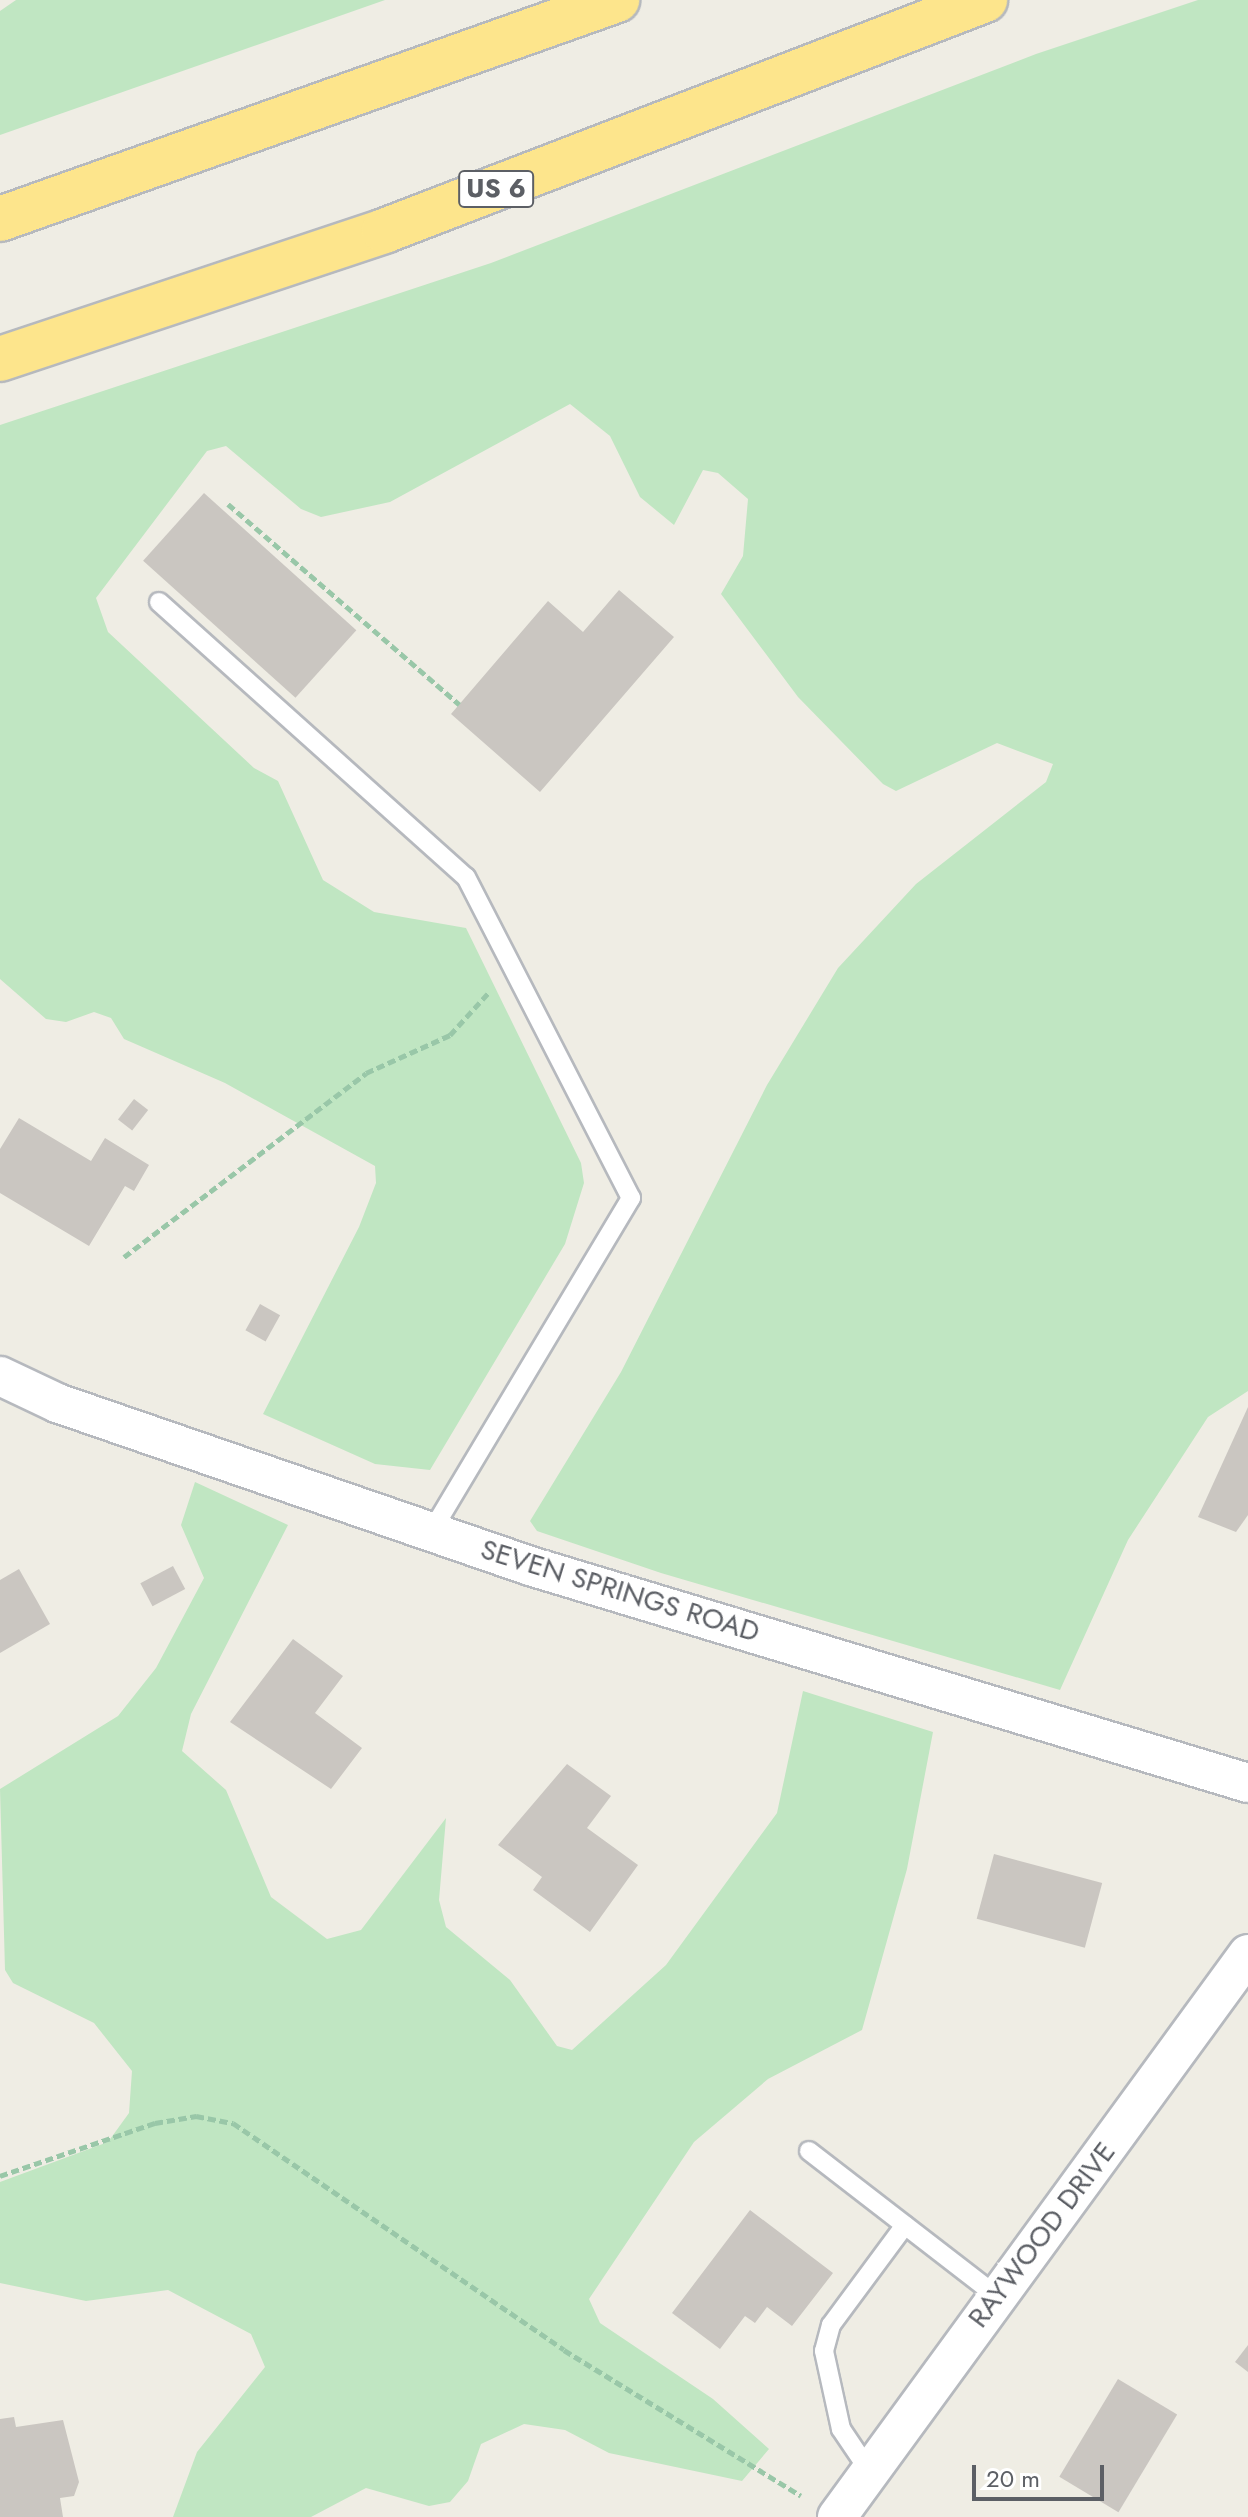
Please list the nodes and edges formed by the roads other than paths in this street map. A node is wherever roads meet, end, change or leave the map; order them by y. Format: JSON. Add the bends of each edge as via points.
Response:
{"nodes":[{"id":1,"x":617,"y":0,"type":"edge"},
{"id":2,"x":985,"y":0,"type":"edge"},
{"id":3,"x":0,"y":219,"type":"edge"},
{"id":4,"x":0,"y":359,"type":"edge"},
{"id":5,"x":159,"y":602,"type":"dead end"},
{"id":6,"x":0,"y":1376,"type":"edge"},
{"id":7,"x":431,"y":1532,"type":"junction"},
{"id":8,"x":1248,"y":1783,"type":"edge"},
{"id":9,"x":1248,"y":1954,"type":"edge"},
{"id":10,"x":809,"y":2151,"type":"dead end"},
{"id":11,"x":905,"y":2225,"type":"junction"},
{"id":12,"x":995,"y":2295,"type":"junction"},
{"id":13,"x":870,"y":2472,"type":"junction"},
{"id":14,"x":823,"y":2509,"type":"edge"}],
"edges":[{"from":1,"to":3,"type":"highway"},
{"from":2,"to":4,"type":"highway","number":"US 6","via":[[399,225]]},
{"from":5,"to":7,"type":"lane","via":[[443,854],[480,895],[631,1198]]},
{"from":6,"to":7,"type":"street","name":"SEVEN SPRINGS ROAD","via":[[57,1403]]},
{"from":7,"to":8,"type":"street","name":"SEVEN SPRINGS ROAD"},
{"from":9,"to":12,"type":"street","name":"RAYWOOD DRIVE"},
{"from":10,"to":11,"type":"lane"},
{"from":11,"to":12,"type":"lane"},
{"from":11,"to":13,"type":"lane","via":[[831,2325],[824,2351],[841,2429]]},
{"from":12,"to":13,"type":"street","name":"RAYWOOD DRIVE"},
{"from":13,"to":14,"type":"street","name":"RAYWOOD DRIVE"}]}
